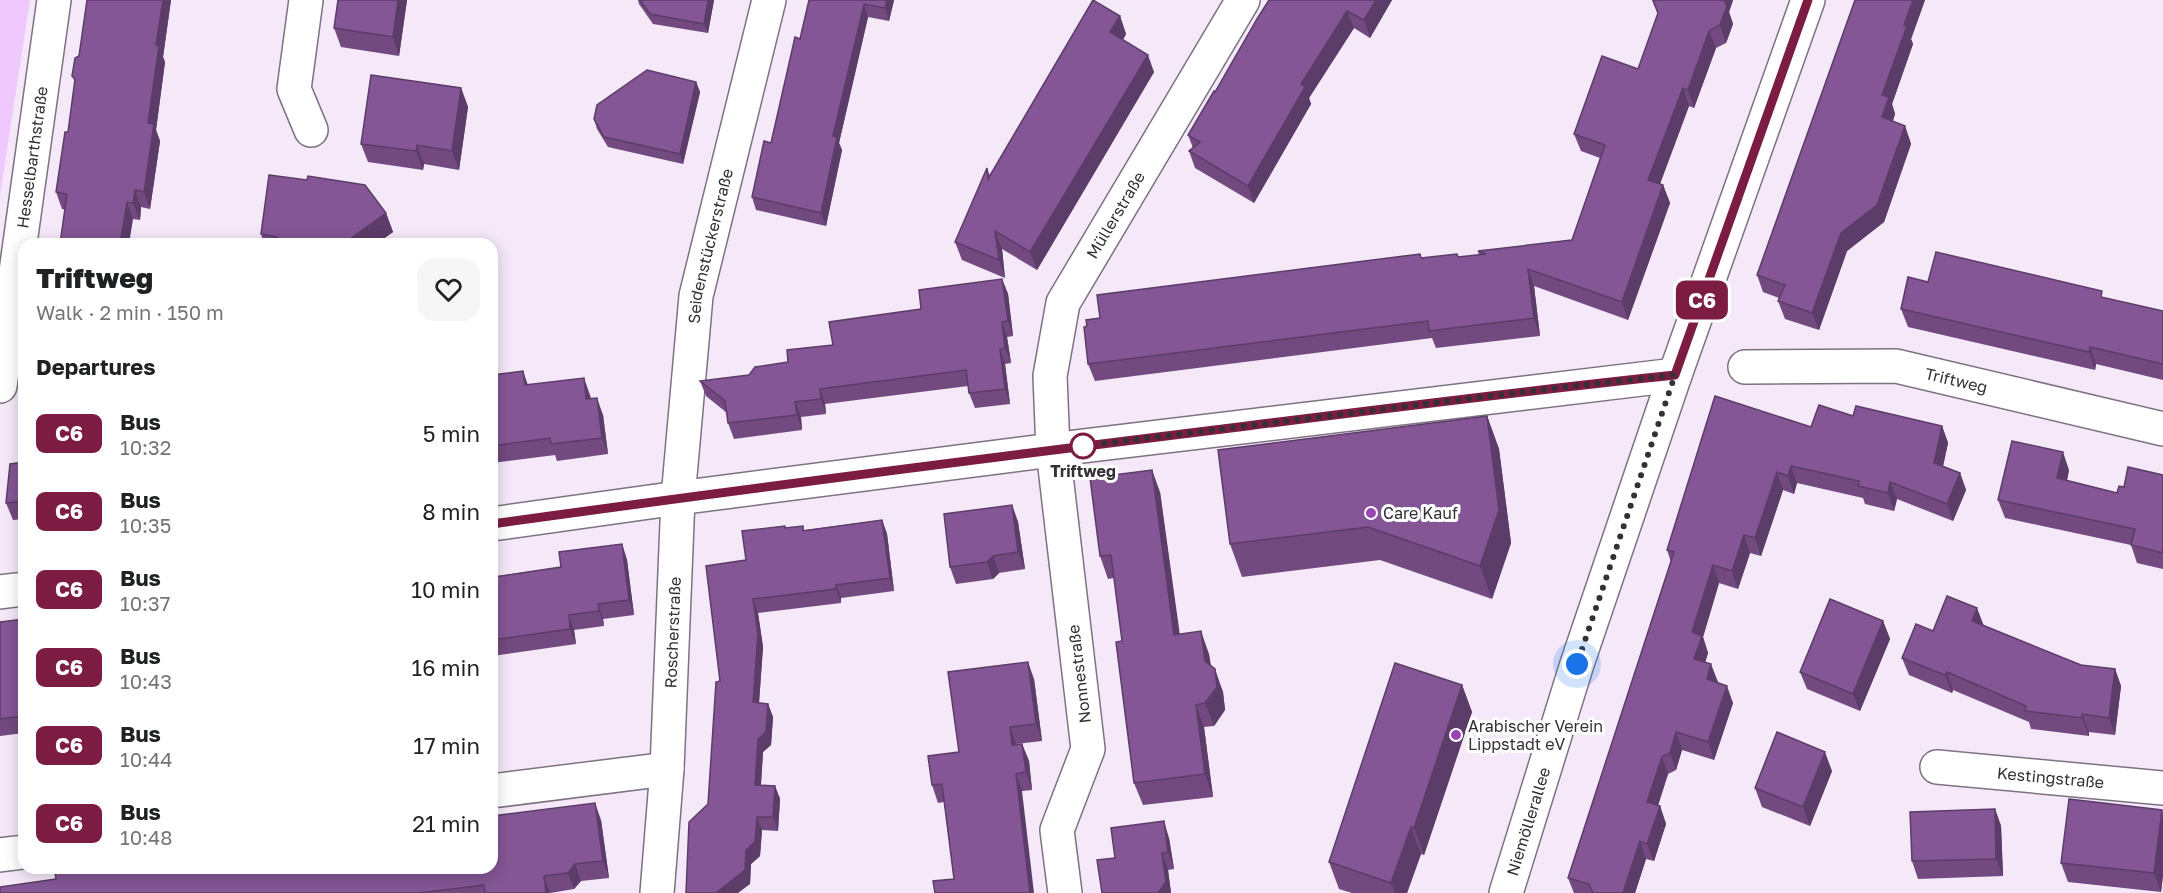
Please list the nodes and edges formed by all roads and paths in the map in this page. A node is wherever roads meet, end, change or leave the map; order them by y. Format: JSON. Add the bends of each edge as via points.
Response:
{"nodes":[{"id":1,"x":54,"y":0,"type":"edge"},
{"id":2,"x":306,"y":0,"type":"edge"},
{"id":3,"x":769,"y":0,"type":"edge"},
{"id":4,"x":1243,"y":0,"type":"edge"},
{"id":5,"x":1808,"y":0,"type":"edge"},
{"id":6,"x":311,"y":130,"type":"dead end"},
{"id":7,"x":21,"y":238,"type":"edge"},
{"id":8,"x":18,"y":257,"type":"edge"},
{"id":9,"x":1745,"y":367,"type":"dead end"},
{"id":10,"x":1675,"y":375,"type":"junction"},
{"id":11,"x":0,"y":386,"type":"edge"},
{"id":12,"x":2163,"y":429,"type":"edge"},
{"id":13,"x":1053,"y":450,"type":"junction"},
{"id":14,"x":678,"y":498,"type":"junction"},
{"id":15,"x":498,"y":523,"type":"edge"},
{"id":16,"x":18,"y":590,"type":"edge"},
{"id":17,"x":0,"y":592,"type":"edge"},
{"id":18,"x":1937,"y":767,"type":"dead end"},
{"id":19,"x":667,"y":768,"type":"junction"},
{"id":20,"x":2163,"y":788,"type":"edge"},
{"id":21,"x":498,"y":790,"type":"edge"},
{"id":22,"x":18,"y":853,"type":"edge"},
{"id":23,"x":0,"y":855,"type":"edge"},
{"id":24,"x":657,"y":893,"type":"edge"},
{"id":25,"x":1065,"y":893,"type":"edge"},
{"id":26,"x":1506,"y":893,"type":"edge"}],
"edges":[{"from":1,"to":7,"type":"street","name":"Hesselbarthstraße"},
{"from":2,"to":6,"type":"street","via":[[294,89]]},
{"from":3,"to":14,"type":"street","name":"Seidenstückerstraße","via":[[696,296]]},
{"from":4,"to":13,"type":"street","name":"Müllerstraße","via":[[1064,303],[1050,376]]},
{"from":5,"to":10,"type":"street","name":"Niemöllerallee"},
{"from":8,"to":11,"type":"street","name":"Hesselbarthstraße"},
{"from":9,"to":12,"type":"street","name":"Triftweg","via":[[1896,366]]},
{"from":10,"to":13,"type":"street"},
{"from":10,"to":26,"type":"street","name":"Niemöllerallee","via":[[1577,664]]},
{"from":13,"to":14,"type":"street"},
{"from":13,"to":25,"type":"street","name":"Nonnestraße","via":[[1088,749],[1057,830]]},
{"from":14,"to":15,"type":"street"},
{"from":14,"to":19,"type":"street","name":"Roscherstraße"},
{"from":16,"to":17,"type":"street"},
{"from":18,"to":20,"type":"street","name":"Kestingstraße"},
{"from":19,"to":21,"type":"street"},
{"from":19,"to":24,"type":"street","name":"Roscherstraße"},
{"from":22,"to":23,"type":"street"}]}
